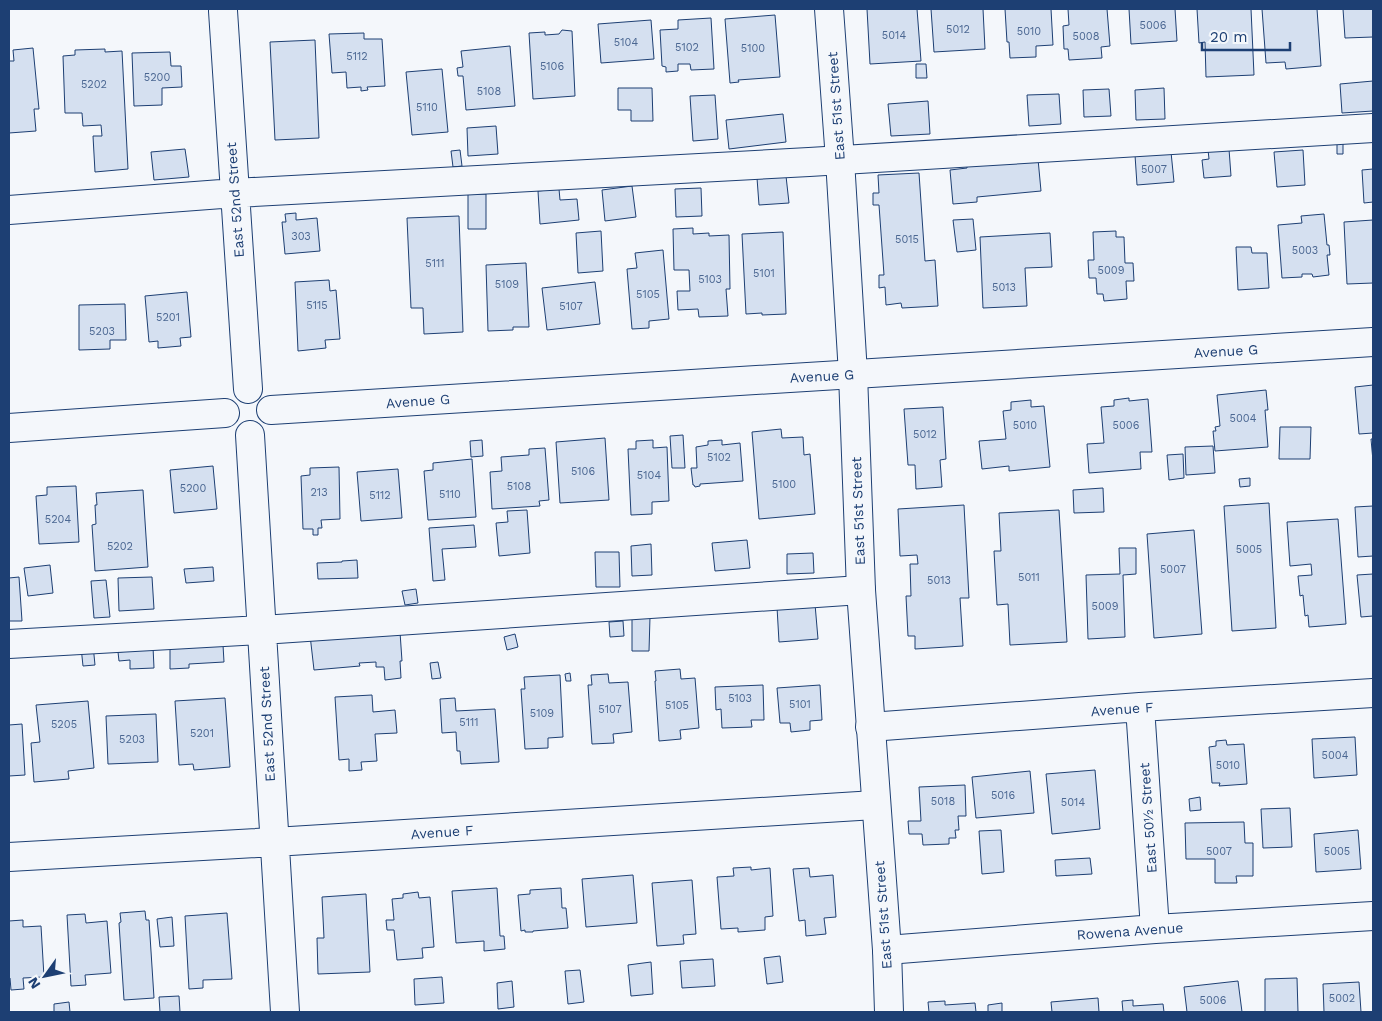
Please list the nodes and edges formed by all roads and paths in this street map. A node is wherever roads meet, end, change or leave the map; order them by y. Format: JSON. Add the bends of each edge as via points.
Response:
{"nodes":[{"id":1,"x":221,"y":9,"type":"edge"},
{"id":2,"x":829,"y":9,"type":"edge"},
{"id":3,"x":1373,"y":128,"type":"edge"},
{"id":4,"x":840,"y":160,"type":"junction"},
{"id":5,"x":235,"y":193,"type":"junction"},
{"id":6,"x":9,"y":210,"type":"edge"},
{"id":7,"x":1373,"y":342,"type":"edge"},
{"id":8,"x":853,"y":374,"type":"junction"},
{"id":9,"x":248,"y":389,"type":"junction"},
{"id":10,"x":271,"y":410,"type":"junction"},
{"id":11,"x":225,"y":413,"type":"junction"},
{"id":12,"x":9,"y":428,"type":"edge"},
{"id":13,"x":250,"y":435,"type":"junction"},
{"id":14,"x":861,"y":590,"type":"junction"},
{"id":15,"x":262,"y":630,"type":"junction"},
{"id":16,"x":9,"y":644,"type":"edge"},
{"id":17,"x":1373,"y":693,"type":"edge"},
{"id":18,"x":1140,"y":707,"type":"junction"},
{"id":19,"x":870,"y":727,"type":"junction"},
{"id":20,"x":875,"y":805,"type":"junction"},
{"id":21,"x":274,"y":842,"type":"junction"},
{"id":22,"x":9,"y":857,"type":"edge"},
{"id":23,"x":1373,"y":916,"type":"edge"},
{"id":24,"x":1155,"y":929,"type":"junction"},
{"id":25,"x":887,"y":950,"type":"junction"},
{"id":26,"x":285,"y":1012,"type":"edge"},
{"id":27,"x":889,"y":1012,"type":"edge"}],
"edges":[{"from":1,"to":5,"type":"street","name":"East 52nd Street"},
{"from":2,"to":4,"type":"street","name":"East 51st Street"},
{"from":3,"to":4,"type":"street"},
{"from":4,"to":5,"type":"street"},
{"from":4,"to":8,"type":"street","name":"East 51st Street"},
{"from":5,"to":6,"type":"street"},
{"from":5,"to":9,"type":"street","name":"East 52nd Street"},
{"from":7,"to":8,"type":"street","name":"Avenue G"},
{"from":8,"to":10,"type":"street","name":"Avenue G"},
{"from":8,"to":14,"type":"street","name":"East 51st Street"},
{"from":9,"to":10,"type":"street","via":[[266,398]]},
{"from":9,"to":11,"type":"street","via":[[240,390],[229,399]]},
{"from":10,"to":13,"type":"street","via":[[263,430]]},
{"from":11,"to":12,"type":"street"},
{"from":11,"to":13,"type":"street","via":[[230,427]]},
{"from":13,"to":15,"type":"street","name":"East 52nd Street"},
{"from":14,"to":15,"type":"street"},
{"from":14,"to":19,"type":"street","name":"East 51st Street"},
{"from":15,"to":16,"type":"street"},
{"from":15,"to":21,"type":"street","name":"East 52nd Street"},
{"from":17,"to":18,"type":"street","name":"Avenue F"},
{"from":18,"to":19,"type":"street","name":"Avenue F"},
{"from":18,"to":24,"type":"street","name":"East 50½ Street"},
{"from":19,"to":20,"type":"street","name":"East 51st Street"},
{"from":20,"to":21,"type":"street","name":"Avenue F"},
{"from":20,"to":25,"type":"street","name":"East 51st Street"},
{"from":21,"to":22,"type":"street","name":"Avenue F"},
{"from":21,"to":26,"type":"street","name":"East 52nd Street"},
{"from":23,"to":24,"type":"street","name":"Rowena Avenue"},
{"from":24,"to":25,"type":"street","name":"Rowena Avenue"},
{"from":25,"to":27,"type":"street","name":"East 51st Street"}]}
